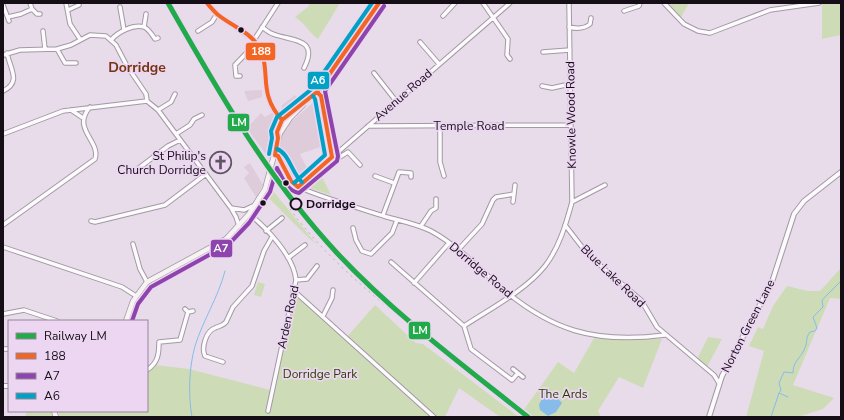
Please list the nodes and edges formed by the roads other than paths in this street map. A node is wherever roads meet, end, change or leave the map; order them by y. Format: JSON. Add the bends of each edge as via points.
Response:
{"nodes":[{"id":1,"x":30,"y":3,"type":"edge"},
{"id":2,"x":66,"y":3,"type":"edge"},
{"id":3,"x":207,"y":3,"type":"edge"},
{"id":4,"x":278,"y":3,"type":"edge"},
{"id":5,"x":379,"y":3,"type":"edge"},
{"id":6,"x":455,"y":3,"type":"edge"},
{"id":7,"x":484,"y":3,"type":"edge"},
{"id":8,"x":510,"y":3,"type":"edge"},
{"id":9,"x":569,"y":3,"type":"edge"},
{"id":10,"x":640,"y":3,"type":"edge"},
{"id":11,"x":664,"y":3,"type":"edge"},
{"id":12,"x":819,"y":3,"type":"edge"},
{"id":13,"x":3,"y":5,"type":"edge"},
{"id":14,"x":79,"y":6,"type":"dead end"},
{"id":15,"x":32,"y":9,"type":"junction"},
{"id":16,"x":68,"y":10,"type":"junction"},
{"id":17,"x":118,"y":11,"type":"dead end"},
{"id":18,"x":624,"y":11,"type":"dead end"},
{"id":19,"x":146,"y":14,"type":"dead end"},
{"id":20,"x":218,"y":14,"type":"junction"},
{"id":21,"x":443,"y":16,"type":"dead end"},
{"id":22,"x":494,"y":17,"type":"junction"},
{"id":23,"x":591,"y":18,"type":"dead end"},
{"id":24,"x":36,"y":19,"type":"dead end"},
{"id":25,"x":146,"y":20,"type":"junction"},
{"id":26,"x":150,"y":21,"type":"dead end"},
{"id":27,"x":144,"y":27,"type":"junction"},
{"id":28,"x":262,"y":27,"type":"junction"},
{"id":29,"x":569,"y":27,"type":"junction"},
{"id":30,"x":124,"y":30,"type":"junction"},
{"id":31,"x":198,"y":30,"type":"dead end"},
{"id":32,"x":43,"y":32,"type":"dead end"},
{"id":33,"x":80,"y":39,"type":"junction"},
{"id":34,"x":111,"y":40,"type":"junction"},
{"id":35,"x":255,"y":41,"type":"junction"},
{"id":36,"x":420,"y":42,"type":"dead end"},
{"id":37,"x":156,"y":45,"type":"dead end"},
{"id":38,"x":45,"y":49,"type":"junction"},
{"id":39,"x":57,"y":49,"type":"junction"},
{"id":40,"x":570,"y":50,"type":"junction"},
{"id":41,"x":543,"y":52,"type":"dead end"},
{"id":42,"x":7,"y":53,"type":"junction"},
{"id":43,"x":3,"y":55,"type":"edge"},
{"id":44,"x":510,"y":60,"type":"dead end"},
{"id":45,"x":76,"y":63,"type":"dead end"},
{"id":46,"x":66,"y":64,"type":"junction"},
{"id":47,"x":439,"y":64,"type":"junction"},
{"id":48,"x":304,"y":68,"type":"dead end"},
{"id":49,"x":64,"y":69,"type":"dead end"},
{"id":50,"x":374,"y":73,"type":"dead end"},
{"id":51,"x":240,"y":76,"type":"dead end"},
{"id":52,"x":570,"y":84,"type":"junction"},
{"id":53,"x":542,"y":86,"type":"dead end"},
{"id":54,"x":3,"y":91,"type":"edge"},
{"id":55,"x":317,"y":92,"type":"junction"},
{"id":56,"x":176,"y":97,"type":"dead end"},
{"id":57,"x":147,"y":101,"type":"junction"},
{"id":58,"x":396,"y":101,"type":"junction"},
{"id":59,"x":90,"y":107,"type":"junction"},
{"id":60,"x":70,"y":110,"type":"junction"},
{"id":61,"x":158,"y":110,"type":"junction"},
{"id":62,"x":202,"y":115,"type":"dead end"},
{"id":63,"x":83,"y":118,"type":"junction"},
{"id":64,"x":284,"y":122,"type":"junction"},
{"id":65,"x":571,"y":125,"type":"junction"},
{"id":66,"x":368,"y":126,"type":"junction"},
{"id":67,"x":440,"y":126,"type":"junction"},
{"id":68,"x":3,"y":134,"type":"edge"},
{"id":69,"x":176,"y":134,"type":"junction"},
{"id":70,"x":180,"y":140,"type":"junction"},
{"id":71,"x":336,"y":153,"type":"junction"},
{"id":72,"x":275,"y":155,"type":"junction"},
{"id":73,"x":332,"y":157,"type":"junction"},
{"id":74,"x":360,"y":165,"type":"dead end"},
{"id":75,"x":135,"y":171,"type":"dead end"},
{"id":76,"x":394,"y":172,"type":"dead end"},
{"id":77,"x":399,"y":172,"type":"junction"},
{"id":78,"x":841,"y":172,"type":"edge"},
{"id":79,"x":411,"y":173,"type":"dead end"},
{"id":80,"x":206,"y":174,"type":"junction"},
{"id":81,"x":375,"y":176,"type":"dead end"},
{"id":82,"x":444,"y":176,"type":"dead end"},
{"id":83,"x":394,"y":183,"type":"junction"},
{"id":84,"x":515,"y":185,"type":"dead end"},
{"id":85,"x":298,"y":187,"type":"junction"},
{"id":86,"x":603,"y":191,"type":"dead end"},
{"id":87,"x":514,"y":194,"type":"junction"},
{"id":88,"x":513,"y":202,"type":"dead end"},
{"id":89,"x":572,"y":202,"type":"junction"},
{"id":90,"x":442,"y":204,"type":"dead end"},
{"id":91,"x":256,"y":205,"type":"junction"},
{"id":92,"x":231,"y":208,"type":"junction"},
{"id":93,"x":249,"y":214,"type":"junction"},
{"id":94,"x":383,"y":216,"type":"junction"},
{"id":95,"x":282,"y":218,"type":"dead end"},
{"id":96,"x":397,"y":220,"type":"junction"},
{"id":97,"x":92,"y":221,"type":"dead end"},
{"id":98,"x":3,"y":225,"type":"edge"},
{"id":99,"x":565,"y":225,"type":"junction"},
{"id":100,"x":239,"y":226,"type":"junction"},
{"id":101,"x":421,"y":226,"type":"junction"},
{"id":102,"x":353,"y":228,"type":"dead end"},
{"id":103,"x":266,"y":231,"type":"junction"},
{"id":104,"x":272,"y":237,"type":"junction"},
{"id":105,"x":449,"y":243,"type":"junction"},
{"id":106,"x":305,"y":245,"type":"dead end"},
{"id":107,"x":3,"y":247,"type":"edge"},
{"id":108,"x":132,"y":247,"type":"dead end"},
{"id":109,"x":458,"y":250,"type":"junction"},
{"id":110,"x":288,"y":258,"type":"junction"},
{"id":111,"x":390,"y":262,"type":"dead end"},
{"id":112,"x":317,"y":268,"type":"dead end"},
{"id":113,"x":296,"y":280,"type":"junction"},
{"id":114,"x":147,"y":282,"type":"junction"},
{"id":115,"x":414,"y":283,"type":"junction"},
{"id":116,"x":293,"y":290,"type":"junction"},
{"id":117,"x":333,"y":290,"type":"dead end"},
{"id":118,"x":510,"y":295,"type":"junction"},
{"id":119,"x":136,"y":296,"type":"junction"},
{"id":120,"x":189,"y":311,"type":"dead end"},
{"id":121,"x":3,"y":314,"type":"edge"},
{"id":122,"x":323,"y":316,"type":"junction"},
{"id":123,"x":54,"y":320,"type":"edge"},
{"id":124,"x":126,"y":320,"type":"edge"},
{"id":125,"x":464,"y":326,"type":"junction"},
{"id":126,"x":664,"y":335,"type":"junction"},
{"id":127,"x":217,"y":355,"type":"dead end"},
{"id":128,"x":215,"y":360,"type":"junction"},
{"id":129,"x":223,"y":362,"type":"dead end"},
{"id":130,"x":148,"y":369,"type":"edge"},
{"id":131,"x":512,"y":369,"type":"dead end"},
{"id":132,"x":518,"y":373,"type":"junction"},
{"id":133,"x":714,"y":375,"type":"junction"},
{"id":134,"x":722,"y":376,"type":"junction"},
{"id":135,"x":523,"y":377,"type":"dead end"},
{"id":136,"x":719,"y":383,"type":"junction"},
{"id":137,"x":268,"y":412,"type":"dead end"},
{"id":138,"x":434,"y":417,"type":"edge"},
{"id":139,"x":709,"y":417,"type":"edge"}],
"edges":[{"from":1,"to":15,"type":"street"},
{"from":2,"to":16,"type":"street"},
{"from":3,"to":20,"type":"street"},
{"from":4,"to":28,"type":"street"},
{"from":5,"to":55,"type":"main road"},
{"from":6,"to":21,"type":"street"},
{"from":7,"to":22,"type":"street"},
{"from":8,"to":22,"type":"street","name":"Avenue Road"},
{"from":9,"to":29,"type":"street","name":"Knowle Wood Road"},
{"from":10,"to":18,"type":"street","via":[[639,6]]},
{"from":11,"to":12,"type":"street","via":[[684,24],[710,33],[770,10]]},
{"from":13,"to":15,"type":"street","via":[[8,19]]},
{"from":14,"to":16,"type":"street"},
{"from":15,"to":24,"type":"street","via":[[39,14]]},
{"from":16,"to":33,"type":"street","via":[[70,24]]},
{"from":17,"to":30,"type":"street"},
{"from":19,"to":25,"type":"street"},
{"from":20,"to":31,"type":"street","via":[[212,22]]},
{"from":20,"to":35,"type":"street"},
{"from":22,"to":44,"type":"street","via":[[508,39],[505,56]]},
{"from":22,"to":47,"type":"street","name":"Avenue Road"},
{"from":23,"to":29,"type":"street","via":[[590,24],[586,27]]},
{"from":25,"to":26,"type":"street"},
{"from":25,"to":27,"type":"street"},
{"from":27,"to":30,"type":"street"},
{"from":27,"to":37,"type":"street","via":[[156,39]]},
{"from":28,"to":35,"type":"street"},
{"from":28,"to":48,"type":"street","via":[[273,35],[296,39],[305,44],[308,50]]},
{"from":29,"to":40,"type":"street","name":"Knowle Wood Road"},
{"from":30,"to":34,"type":"street"},
{"from":32,"to":38,"type":"street"},
{"from":33,"to":34,"type":"street","via":[[95,34]]},
{"from":33,"to":39,"type":"street"},
{"from":34,"to":57,"type":"street","via":[[146,94]]},
{"from":35,"to":51,"type":"street","via":[[235,65],[236,76]]},
{"from":35,"to":64,"type":"street","via":[[264,58],[266,95]]},
{"from":36,"to":47,"type":"street"},
{"from":38,"to":39,"type":"street"},
{"from":38,"to":42,"type":"street"},
{"from":39,"to":46,"type":"street"},
{"from":40,"to":41,"type":"street"},
{"from":40,"to":52,"type":"street","name":"Knowle Wood Road"},
{"from":42,"to":43,"type":"street"},
{"from":42,"to":54,"type":"street","via":[[14,81],[12,86]]},
{"from":45,"to":46,"type":"street"},
{"from":46,"to":49,"type":"street"},
{"from":47,"to":58,"type":"street","name":"Avenue Road"},
{"from":50,"to":58,"type":"street","via":[[379,76]]},
{"from":52,"to":53,"type":"street","via":[[552,88]]},
{"from":52,"to":65,"type":"street","name":"Knowle Wood Road"},
{"from":55,"to":64,"type":"main road"},
{"from":55,"to":73,"type":"street","via":[[321,96]]},
{"from":56,"to":61,"type":"street"},
{"from":57,"to":59,"type":"street"},
{"from":57,"to":61,"type":"street"},
{"from":58,"to":66,"type":"street","name":"Avenue Road"},
{"from":59,"to":60,"type":"street"},
{"from":59,"to":63,"type":"street"},
{"from":60,"to":63,"type":"street"},
{"from":60,"to":68,"type":"street","via":[[54,113]]},
{"from":61,"to":69,"type":"street"},
{"from":62,"to":69,"type":"street"},
{"from":63,"to":98,"type":"street","via":[[83,124],[96,153],[95,159]]},
{"from":64,"to":72,"type":"main road","via":[[277,132]]},
{"from":65,"to":67,"type":"street","name":"Temple Road"},
{"from":65,"to":89,"type":"street","name":"Knowle Wood Road"},
{"from":66,"to":67,"type":"street","name":"Temple Road"},
{"from":66,"to":71,"type":"street","name":"Avenue Road"},
{"from":67,"to":82,"type":"street","via":[[440,162]]},
{"from":69,"to":70,"type":"street"},
{"from":70,"to":75,"type":"street"},
{"from":70,"to":80,"type":"street"},
{"from":71,"to":73,"type":"street","name":"Avenue Road"},
{"from":71,"to":74,"type":"street","via":[[340,158],[348,152]]},
{"from":72,"to":85,"type":"street","via":[[278,156],[291,181]]},
{"from":72,"to":91,"type":"main road","via":[[265,189]]},
{"from":73,"to":85,"type":"street","name":"Avenue Road"},
{"from":76,"to":77,"type":"street"},
{"from":77,"to":79,"type":"street"},
{"from":77,"to":83,"type":"street"},
{"from":78,"to":134,"type":"street","name":"Norton Green Lane","via":[[804,201],[794,214],[772,282]]},
{"from":80,"to":92,"type":"street"},
{"from":80,"to":97,"type":"street","via":[[165,205]]},
{"from":81,"to":83,"type":"street","via":[[384,176]]},
{"from":83,"to":94,"type":"street"},
{"from":84,"to":87,"type":"street"},
{"from":85,"to":94,"type":"street","name":"Dorridge Road"},
{"from":86,"to":89,"type":"street","via":[[603,186]]},
{"from":87,"to":88,"type":"street"},
{"from":87,"to":109,"type":"street","via":[[496,197],[482,224]]},
{"from":89,"to":99,"type":"street","name":"Knowle Wood Road"},
{"from":90,"to":101,"type":"street","via":[[436,201],[436,208]]},
{"from":91,"to":92,"type":"street","via":[[244,210]]},
{"from":91,"to":93,"type":"main road"},
{"from":92,"to":100,"type":"street"},
{"from":93,"to":100,"type":"main road"},
{"from":93,"to":103,"type":"street","name":"Arden Road"},
{"from":94,"to":96,"type":"street","name":"Dorridge Road"},
{"from":95,"to":103,"type":"street"},
{"from":96,"to":101,"type":"street","name":"Dorridge Road"},
{"from":96,"to":102,"type":"street","via":[[392,233],[371,254],[362,251]]},
{"from":99,"to":118,"type":"street","name":"Knowle Wood Road","via":[[543,268]]},
{"from":99,"to":126,"type":"street","name":"Blue Lake Road","via":[[589,256],[641,300],[656,327]]},
{"from":100,"to":114,"type":"main road","via":[[226,239]]},
{"from":101,"to":105,"type":"street","name":"Dorridge Road"},
{"from":103,"to":104,"type":"street","name":"Arden Road"},
{"from":104,"to":110,"type":"street","name":"Arden Road"},
{"from":104,"to":128,"type":"street","via":[[264,251],[252,286],[232,307],[226,322],[209,334],[203,352],[205,356]]},
{"from":105,"to":109,"type":"street","name":"Dorridge Road"},
{"from":105,"to":115,"type":"street"},
{"from":106,"to":110,"type":"street"},
{"from":107,"to":119,"type":"street","via":[[122,287]]},
{"from":108,"to":114,"type":"street"},
{"from":109,"to":118,"type":"street","name":"Dorridge Road"},
{"from":110,"to":113,"type":"street","name":"Arden Road","via":[[294,268]]},
{"from":111,"to":115,"type":"street"},
{"from":112,"to":113,"type":"street","via":[[307,279]]},
{"from":113,"to":116,"type":"street","name":"Arden Road"},
{"from":114,"to":119,"type":"main road"},
{"from":115,"to":125,"type":"street"},
{"from":116,"to":122,"type":"street"},
{"from":116,"to":137,"type":"street","name":"Arden Road"},
{"from":117,"to":122,"type":"street"},
{"from":118,"to":125,"type":"street","name":"Knowle Wood Road"},
{"from":118,"to":126,"type":"street","name":"Dorridge Road","via":[[548,320],[585,334],[612,338]]},
{"from":119,"to":124,"type":"main road"},
{"from":120,"to":130,"type":"street","via":[[180,340],[159,339],[157,360]]},
{"from":121,"to":123,"type":"street","via":[[24,310]]},
{"from":122,"to":138,"type":"street"},
{"from":125,"to":132,"type":"street","via":[[471,349],[512,380]]},
{"from":126,"to":133,"type":"street","name":"Blue Lake Road"},
{"from":127,"to":128,"type":"street"},
{"from":128,"to":129,"type":"street"},
{"from":131,"to":132,"type":"street"},
{"from":132,"to":135,"type":"street"},
{"from":133,"to":134,"type":"street"},
{"from":133,"to":136,"type":"street","name":"Blue Lake Road"},
{"from":134,"to":136,"type":"street","name":"Norton Green Lane"},
{"from":136,"to":139,"type":"street","name":"Norton Green Lane"}]}
